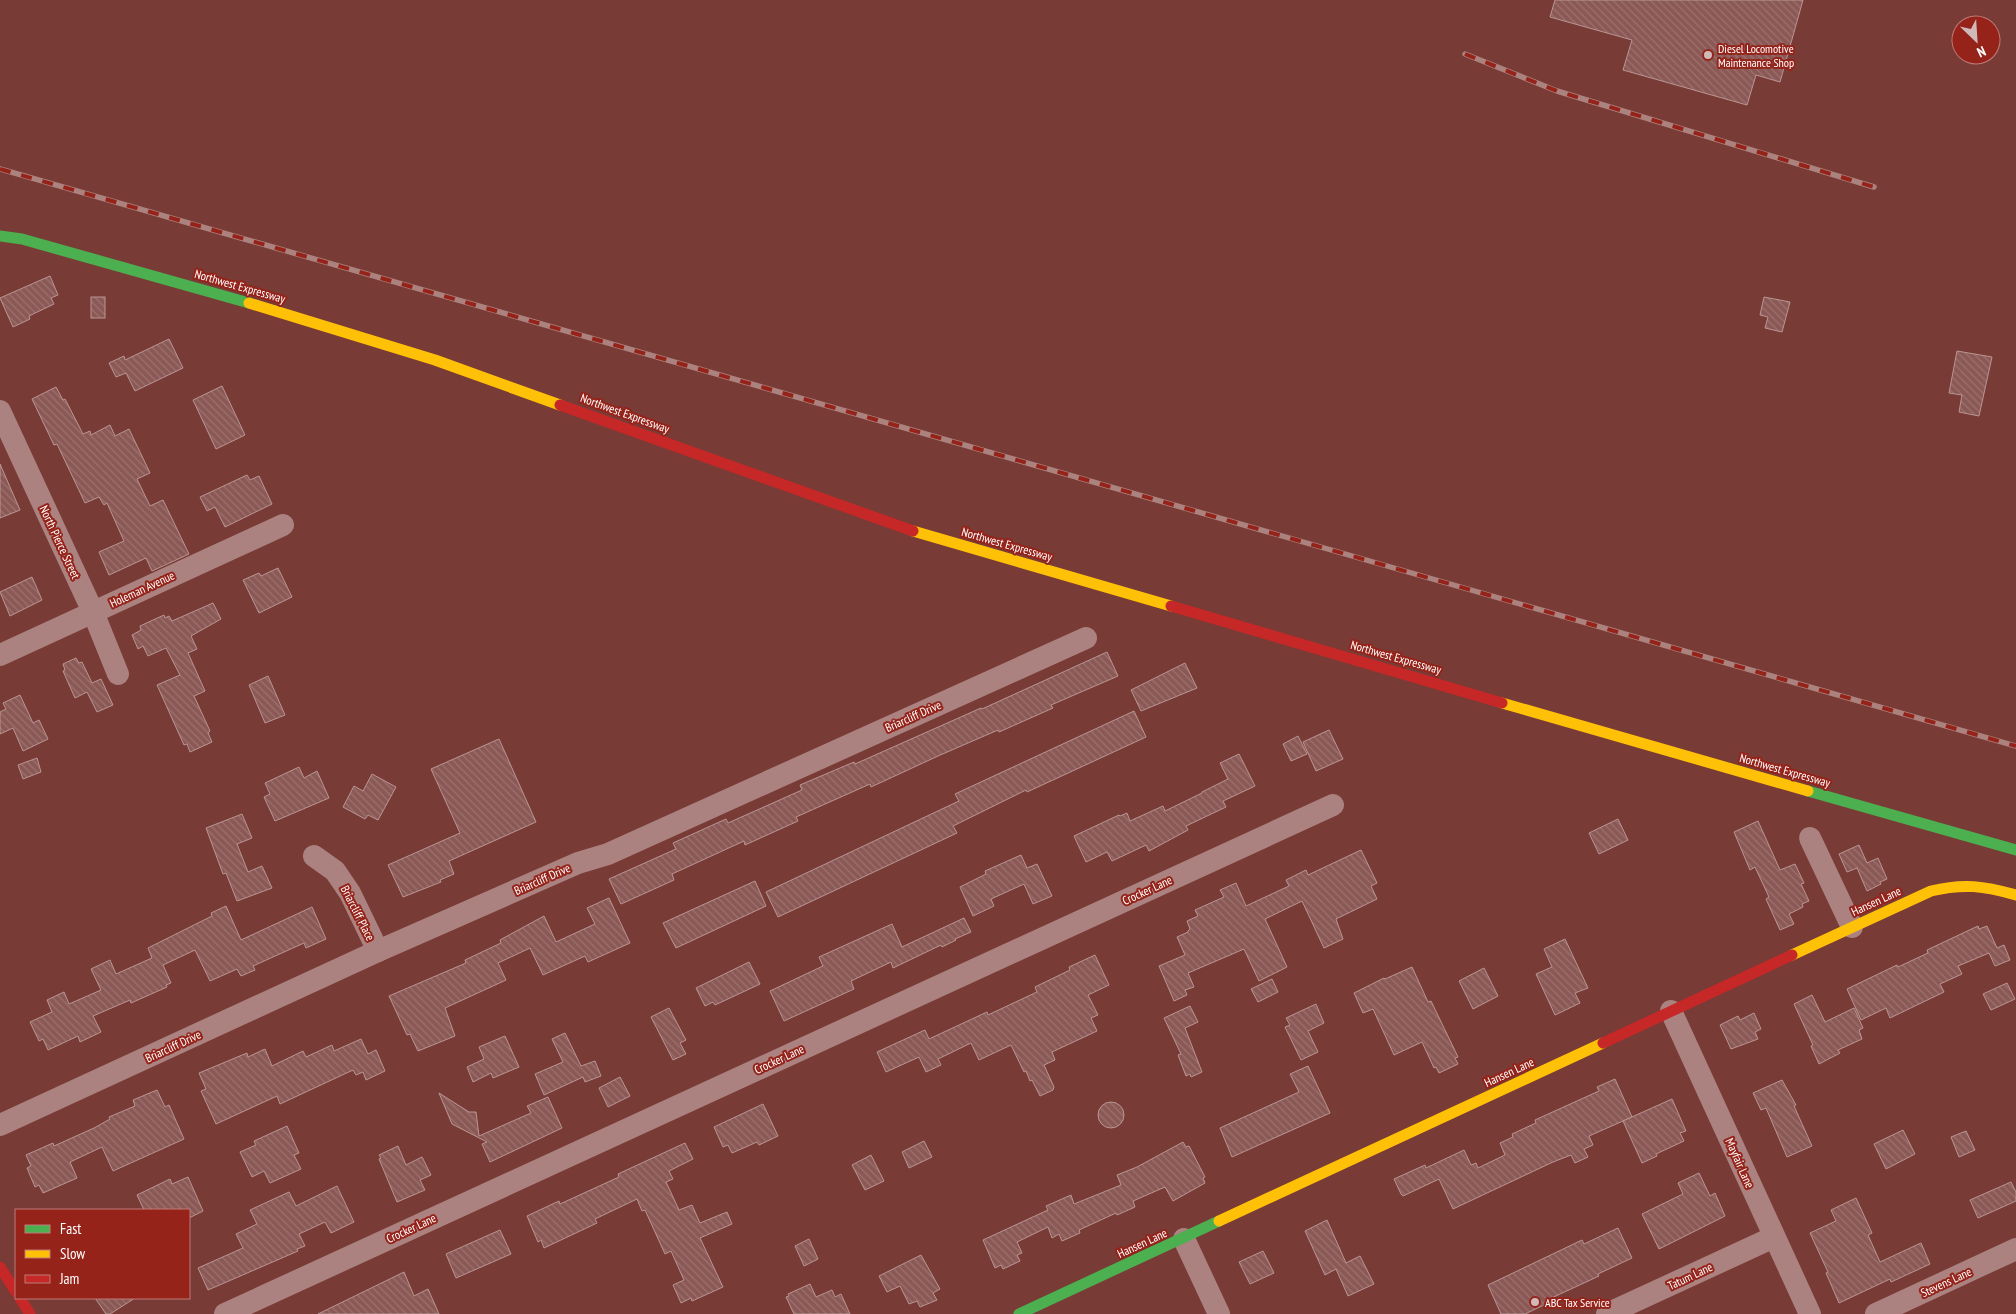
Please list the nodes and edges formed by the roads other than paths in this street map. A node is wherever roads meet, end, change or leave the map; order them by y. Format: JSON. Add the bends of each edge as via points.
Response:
{"nodes":[{"id":1,"x":0,"y":236,"type":"edge"},
{"id":2,"x":0,"y":411,"type":"edge"},
{"id":3,"x":283,"y":525,"type":"dead end"},
{"id":4,"x":93,"y":612,"type":"junction"},
{"id":5,"x":1086,"y":638,"type":"dead end"},
{"id":6,"x":0,"y":655,"type":"edge"},
{"id":7,"x":118,"y":674,"type":"dead end"},
{"id":8,"x":1333,"y":804,"type":"dead end"},
{"id":9,"x":1810,"y":838,"type":"dead end"},
{"id":10,"x":2016,"y":850,"type":"edge"},
{"id":11,"x":314,"y":856,"type":"dead end"},
{"id":12,"x":2016,"y":895,"type":"edge"},
{"id":13,"x":1852,"y":927,"type":"junction"},
{"id":14,"x":378,"y":951,"type":"junction"},
{"id":15,"x":1671,"y":1011,"type":"junction"},
{"id":16,"x":0,"y":1125,"type":"edge"},
{"id":17,"x":1774,"y":1237,"type":"junction"},
{"id":18,"x":1184,"y":1239,"type":"junction"},
{"id":19,"x":2016,"y":1249,"type":"edge"},
{"id":20,"x":0,"y":1266,"type":"edge"},
{"id":21,"x":15,"y":1290,"type":"edge"},
{"id":22,"x":21,"y":1299,"type":"edge"},
{"id":23,"x":30,"y":1314,"type":"edge"},
{"id":24,"x":225,"y":1314,"type":"edge"},
{"id":25,"x":1019,"y":1314,"type":"edge"},
{"id":26,"x":1219,"y":1314,"type":"edge"},
{"id":27,"x":1607,"y":1314,"type":"edge"},
{"id":28,"x":1810,"y":1314,"type":"edge"},
{"id":29,"x":1876,"y":1314,"type":"edge"}],
"edges":[{"from":1,"to":10,"type":"main road","name":"Northwest Expressway","via":[[22,239],[220,294],[435,360],[901,527]]},
{"from":2,"to":4,"type":"street","name":"North Pierce Street"},
{"from":3,"to":4,"type":"street","name":"Holeman Avenue"},
{"from":4,"to":6,"type":"street","name":"Holeman Avenue"},
{"from":4,"to":7,"type":"street","name":"North Pierce Street"},
{"from":5,"to":14,"type":"street","name":"Briarcliff Drive","via":[[608,854],[578,863]]},
{"from":8,"to":24,"type":"street","name":"Crocker Lane"},
{"from":9,"to":13,"type":"street"},
{"from":11,"to":14,"type":"street","name":"Briarcliff Place","via":[[335,871],[350,893]]},
{"from":12,"to":13,"type":"main road","name":"Hansen Lane","via":[[1980,884],[1957,884],[1931,891]]},
{"from":13,"to":15,"type":"main road","name":"Hansen Lane"},
{"from":14,"to":16,"type":"street","name":"Briarcliff Drive"},
{"from":15,"to":17,"type":"street","name":"Mayfair Lane"},
{"from":15,"to":18,"type":"main road","name":"Hansen Lane"},
{"from":17,"to":27,"type":"street","name":"Tatum Lane"},
{"from":17,"to":28,"type":"street","name":"Mayfair Lane"},
{"from":18,"to":25,"type":"main road","name":"Hansen Lane"},
{"from":18,"to":26,"type":"street"},
{"from":19,"to":29,"type":"street","name":"Stevens Lane"},
{"from":20,"to":21,"type":"main road"},
{"from":22,"to":23,"type":"main road"}]}
